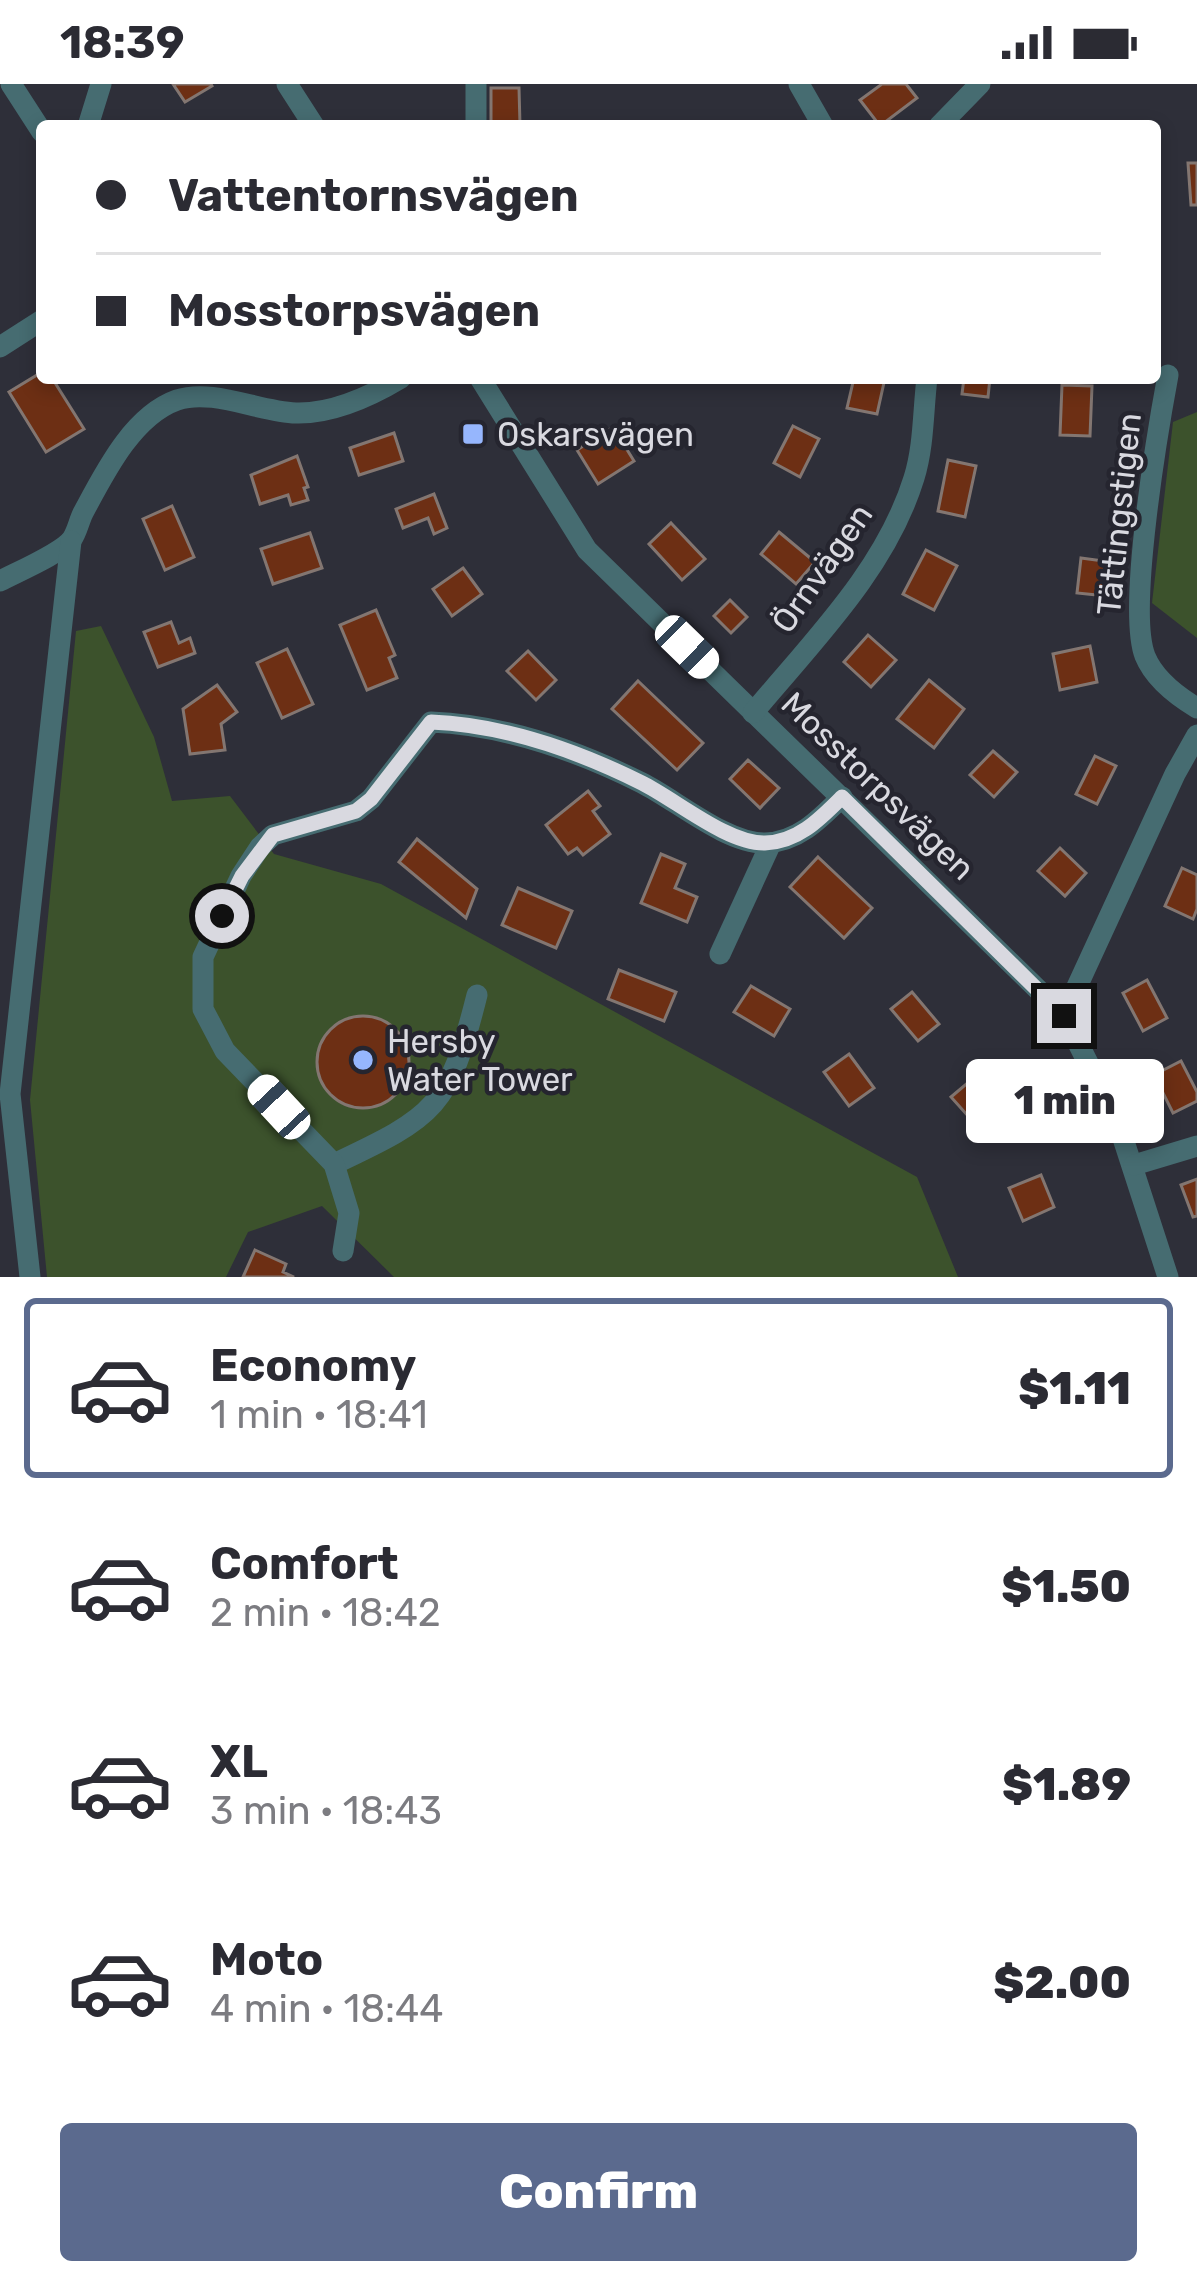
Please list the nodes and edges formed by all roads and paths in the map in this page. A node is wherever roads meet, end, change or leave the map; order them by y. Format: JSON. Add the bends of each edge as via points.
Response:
{"nodes":[{"id":1,"x":11,"y":84,"type":"edge"},
{"id":2,"x":101,"y":84,"type":"edge"},
{"id":3,"x":287,"y":84,"type":"edge"},
{"id":4,"x":476,"y":84,"type":"edge"},
{"id":5,"x":799,"y":84,"type":"edge"},
{"id":6,"x":980,"y":84,"type":"edge"},
{"id":7,"x":90,"y":120,"type":"edge"},
{"id":8,"x":310,"y":120,"type":"edge"},
{"id":9,"x":476,"y":120,"type":"edge"},
{"id":10,"x":820,"y":120,"type":"edge"},
{"id":11,"x":946,"y":120,"type":"edge"},
{"id":12,"x":36,"y":123,"type":"edge"},
{"id":13,"x":36,"y":324,"type":"edge"},
{"id":14,"x":0,"y":347,"type":"edge"},
{"id":15,"x":1168,"y":375,"type":"dead end"},
{"id":16,"x":388,"y":384,"type":"edge"},
{"id":17,"x":484,"y":384,"type":"edge"},
{"id":18,"x":926,"y":384,"type":"edge"},
{"id":19,"x":189,"y":387,"type":"edge"},
{"id":20,"x":71,"y":541,"type":"junction"},
{"id":21,"x":0,"y":581,"type":"edge"},
{"id":22,"x":1197,"y":708,"type":"edge"},
{"id":23,"x":753,"y":712,"type":"junction"},
{"id":24,"x":1197,"y":735,"type":"edge"},
{"id":25,"x":842,"y":797,"type":"junction"},
{"id":26,"x":771,"y":843,"type":"junction"},
{"id":27,"x":720,"y":954,"type":"dead end"},
{"id":28,"x":477,"y":995,"type":"dead end"},
{"id":29,"x":1064,"y":1016,"type":"junction"},
{"id":30,"x":5,"y":1089,"type":"edge"},
{"id":31,"x":1197,"y":1146,"type":"edge"},
{"id":32,"x":334,"y":1164,"type":"junction"},
{"id":33,"x":1134,"y":1165,"type":"junction"},
{"id":34,"x":343,"y":1251,"type":"dead end"},
{"id":35,"x":30,"y":1277,"type":"edge"},
{"id":36,"x":1168,"y":1277,"type":"edge"}],
"edges":[{"from":1,"to":12,"type":"street"},
{"from":2,"to":7,"type":"street"},
{"from":3,"to":8,"type":"street"},
{"from":4,"to":9,"type":"street"},
{"from":5,"to":10,"type":"street"},
{"from":6,"to":11,"type":"street"},
{"from":13,"to":14,"type":"street"},
{"from":15,"to":22,"type":"street","name":"Tättingstigen","via":[[1142,573],[1141,643],[1164,683]]},
{"from":16,"to":19,"type":"street","via":[[297,413]]},
{"from":17,"to":23,"type":"street","name":"Mosstorpsvägen","via":[[587,550]]},
{"from":18,"to":23,"type":"street","name":"Örnvägen","via":[[915,476],[888,541]]},
{"from":19,"to":20,"type":"street","via":[[136,431]]},
{"from":20,"to":21,"type":"street"},
{"from":20,"to":30,"type":"street"},
{"from":23,"to":25,"type":"street","name":"Mosstorpsvägen"},
{"from":24,"to":29,"type":"street"},
{"from":25,"to":26,"type":"street","via":[[810,827]]},
{"from":25,"to":29,"type":"street","name":"Mosstorpsvägen"},
{"from":26,"to":27,"type":"street"},
{"from":26,"to":32,"type":"street","via":[[732,834],[556,746],[431,722],[356,811],[273,835],[242,876],[203,957],[202,1009],[225,1051]]},
{"from":28,"to":32,"type":"street","via":[[438,1103],[405,1130]]},
{"from":29,"to":33,"type":"street","name":"Mosstorpsvägen"},
{"from":30,"to":35,"type":"street"},
{"from":31,"to":33,"type":"street"},
{"from":32,"to":34,"type":"street","via":[[349,1213]]},
{"from":33,"to":36,"type":"street","name":"Mosstorpsvägen"}]}
